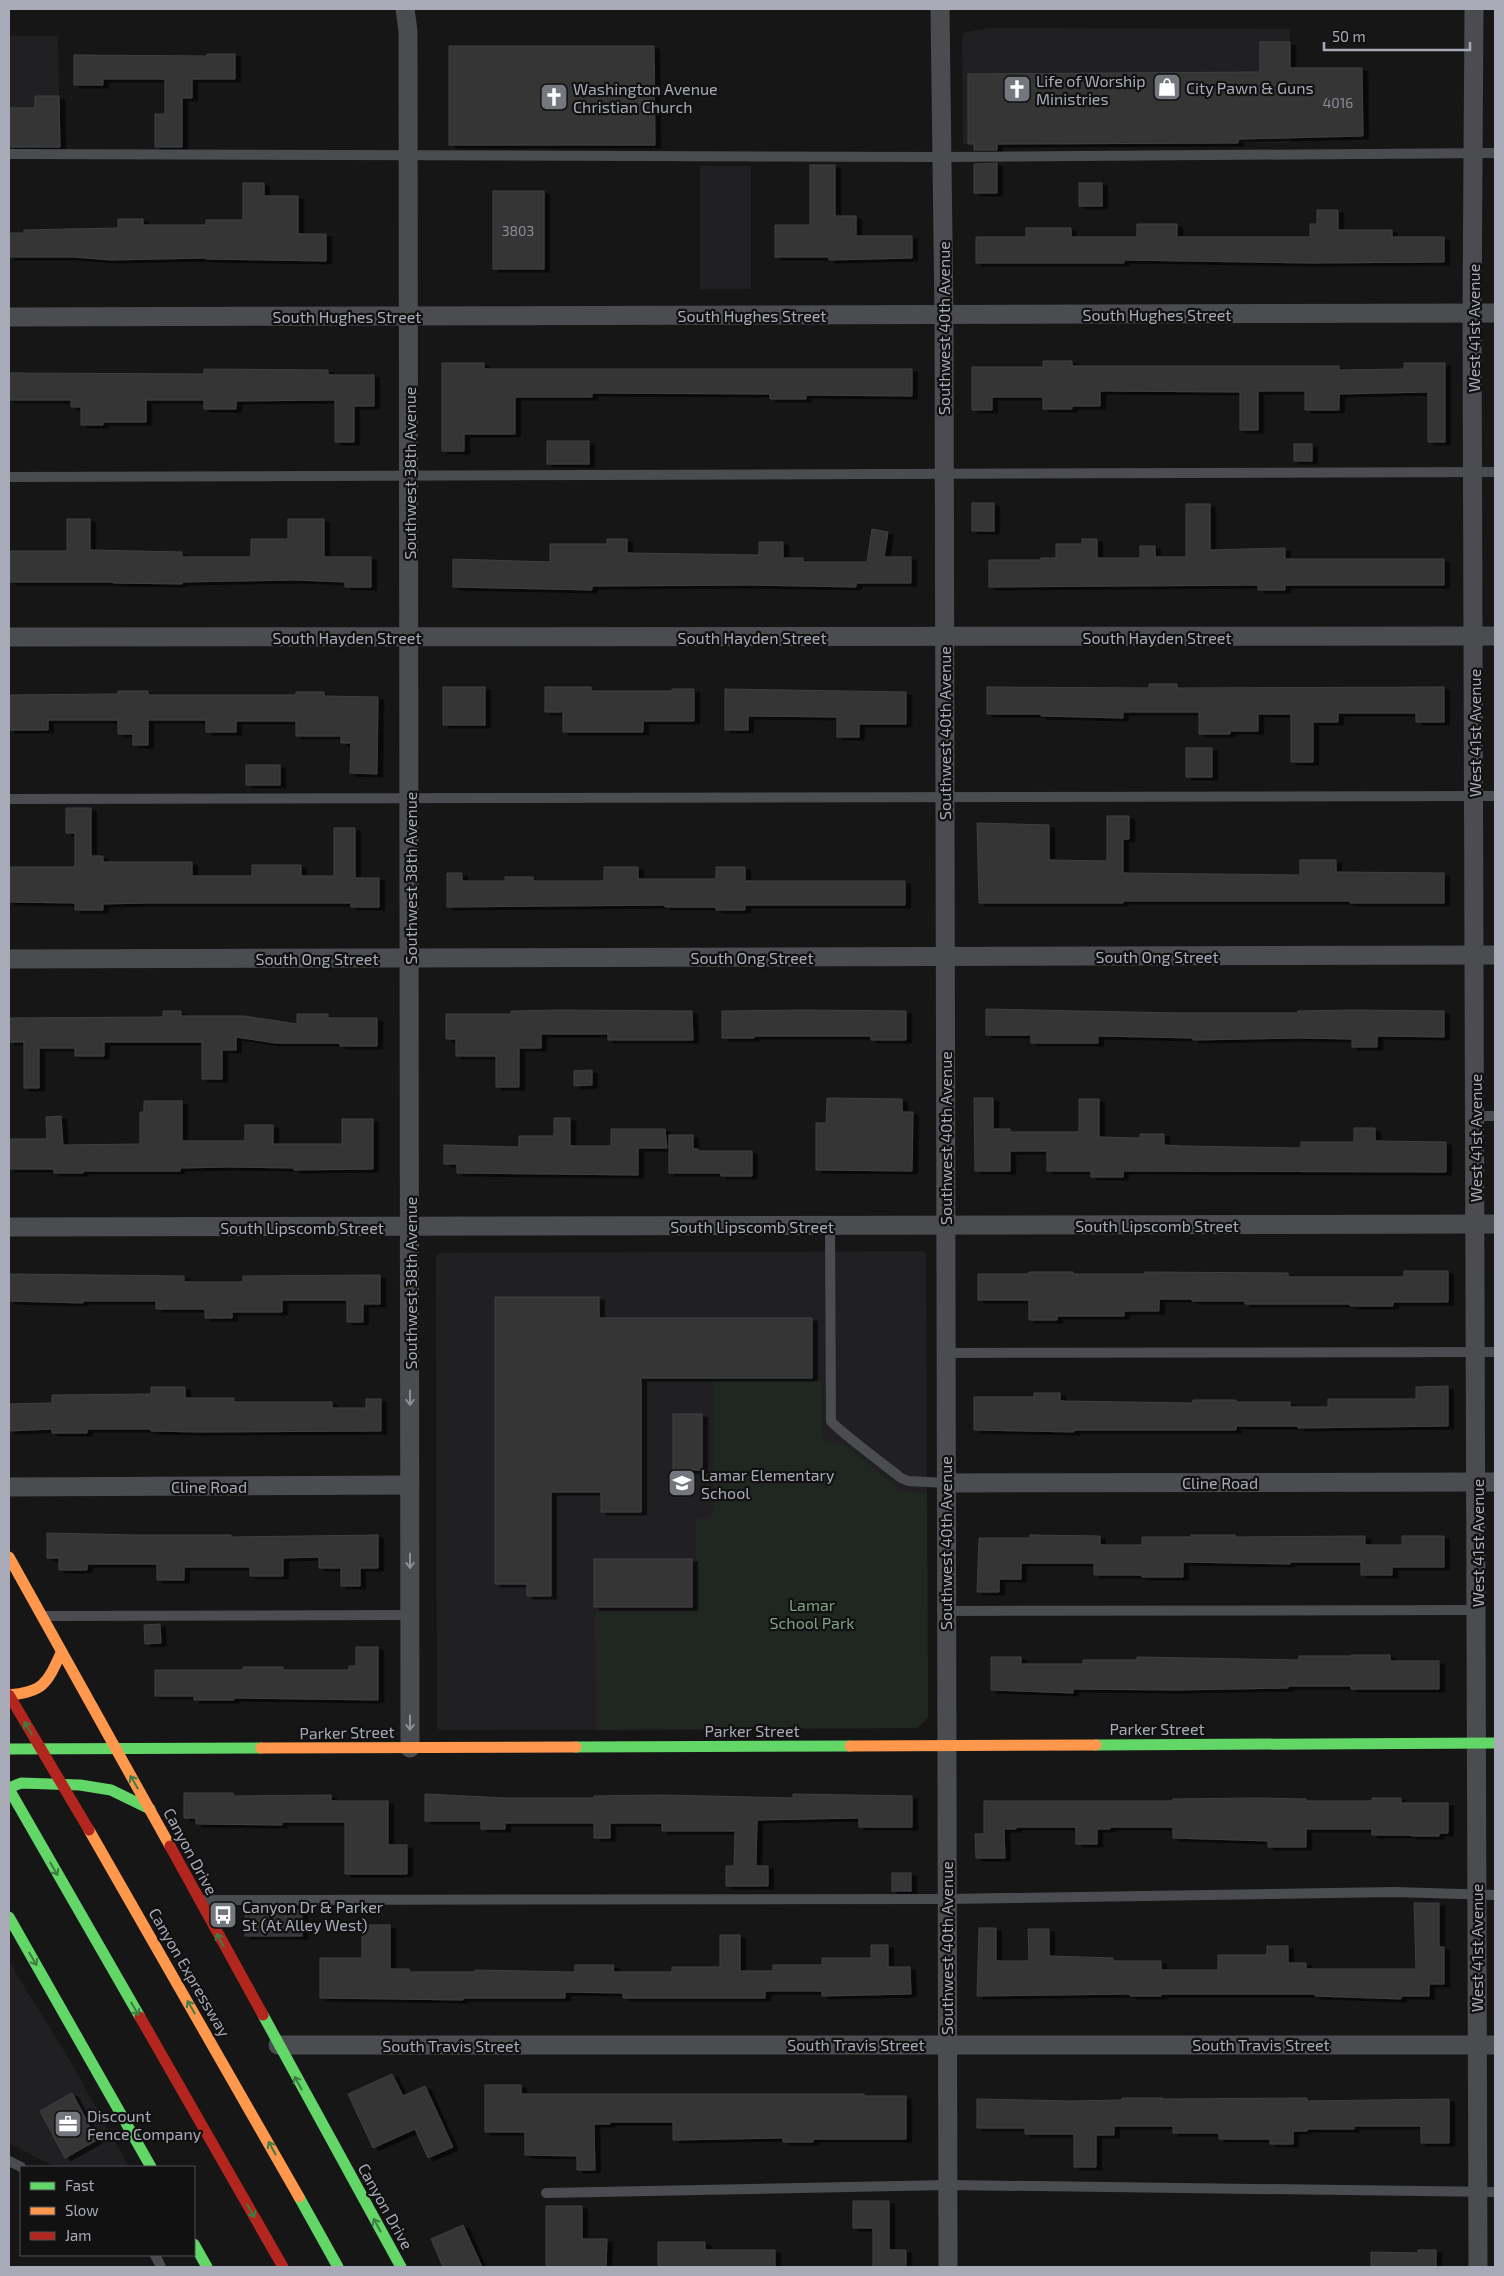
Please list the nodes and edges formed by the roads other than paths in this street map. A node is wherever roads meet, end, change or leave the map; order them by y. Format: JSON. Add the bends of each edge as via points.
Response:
{"nodes":[{"id":1,"x":405,"y":9,"type":"edge"},
{"id":2,"x":940,"y":9,"type":"edge"},
{"id":3,"x":1474,"y":9,"type":"edge"},
{"id":4,"x":9,"y":154,"type":"edge"},
{"id":5,"x":1472,"y":154,"type":"junction"},
{"id":6,"x":1495,"y":154,"type":"edge"},
{"id":7,"x":409,"y":155,"type":"junction"},
{"id":8,"x":943,"y":157,"type":"junction"},
{"id":9,"x":1472,"y":313,"type":"junction"},
{"id":10,"x":1495,"y":313,"type":"edge"},
{"id":11,"x":944,"y":315,"type":"junction"},
{"id":12,"x":408,"y":316,"type":"junction"},
{"id":13,"x":9,"y":317,"type":"edge"},
{"id":14,"x":1474,"y":472,"type":"junction"},
{"id":15,"x":1495,"y":472,"type":"edge"},
{"id":16,"x":944,"y":475,"type":"junction"},
{"id":17,"x":409,"y":476,"type":"junction"},
{"id":18,"x":9,"y":477,"type":"edge"},
{"id":19,"x":410,"y":636,"type":"junction"},
{"id":20,"x":1473,"y":636,"type":"junction"},
{"id":21,"x":1495,"y":636,"type":"edge"},
{"id":22,"x":9,"y":637,"type":"edge"},
{"id":23,"x":945,"y":637,"type":"junction"},
{"id":24,"x":1475,"y":796,"type":"junction"},
{"id":25,"x":1495,"y":796,"type":"edge"},
{"id":26,"x":944,"y":797,"type":"junction"},
{"id":27,"x":410,"y":798,"type":"junction"},
{"id":28,"x":9,"y":799,"type":"edge"},
{"id":29,"x":1474,"y":955,"type":"junction"},
{"id":30,"x":1495,"y":955,"type":"edge"},
{"id":31,"x":944,"y":956,"type":"junction"},
{"id":32,"x":410,"y":958,"type":"junction"},
{"id":33,"x":9,"y":959,"type":"edge"},
{"id":34,"x":1475,"y":1116,"type":"junction"},
{"id":35,"x":1495,"y":1116,"type":"edge"},
{"id":36,"x":1476,"y":1224,"type":"junction"},
{"id":37,"x":1495,"y":1224,"type":"edge"},
{"id":38,"x":945,"y":1225,"type":"junction"},
{"id":39,"x":830,"y":1226,"type":"junction"},
{"id":40,"x":9,"y":1227,"type":"edge"},
{"id":41,"x":410,"y":1227,"type":"junction"},
{"id":42,"x":1476,"y":1352,"type":"junction"},
{"id":43,"x":1495,"y":1352,"type":"edge"},
{"id":44,"x":946,"y":1353,"type":"junction"},
{"id":45,"x":1476,"y":1482,"type":"junction"},
{"id":46,"x":1495,"y":1482,"type":"edge"},
{"id":47,"x":946,"y":1483,"type":"junction"},
{"id":48,"x":410,"y":1485,"type":"junction"},
{"id":49,"x":9,"y":1487,"type":"edge"},
{"id":50,"x":9,"y":1557,"type":"edge"},
{"id":51,"x":1477,"y":1610,"type":"junction"},
{"id":52,"x":945,"y":1611,"type":"junction"},
{"id":53,"x":410,"y":1615,"type":"junction"},
{"id":54,"x":41,"y":1616,"type":"junction"},
{"id":55,"x":61,"y":1653,"type":"junction"},
{"id":56,"x":9,"y":1695,"type":"edge"},
{"id":57,"x":1486,"y":1742,"type":"edge"},
{"id":58,"x":946,"y":1746,"type":"junction"},
{"id":59,"x":410,"y":1748,"type":"junction"},
{"id":60,"x":9,"y":1749,"type":"edge"},
{"id":61,"x":116,"y":1750,"type":"junction"},
{"id":62,"x":9,"y":1788,"type":"edge"},
{"id":63,"x":150,"y":1809,"type":"junction"},
{"id":64,"x":1476,"y":1895,"type":"junction"},
{"id":65,"x":1495,"y":1895,"type":"edge"},
{"id":66,"x":199,"y":1900,"type":"junction"},
{"id":67,"x":946,"y":1900,"type":"junction"},
{"id":68,"x":10,"y":1922,"type":"edge"},
{"id":69,"x":946,"y":2044,"type":"junction"},
{"id":70,"x":278,"y":2045,"type":"junction"},
{"id":71,"x":1486,"y":2045,"type":"edge"},
{"id":72,"x":209,"y":2137,"type":"junction"},
{"id":73,"x":150,"y":2166,"type":"edge"},
{"id":74,"x":285,"y":2172,"type":"junction"},
{"id":75,"x":948,"y":2185,"type":"junction"},
{"id":76,"x":1486,"y":2192,"type":"edge"},
{"id":77,"x":546,"y":2193,"type":"dead end"},
{"id":78,"x":240,"y":2215,"type":"dead end"},
{"id":79,"x":195,"y":2246,"type":"edge"},
{"id":80,"x":207,"y":2267,"type":"edge"},
{"id":81,"x":283,"y":2267,"type":"edge"},
{"id":82,"x":338,"y":2267,"type":"edge"},
{"id":83,"x":346,"y":2267,"type":"edge"},
{"id":84,"x":401,"y":2267,"type":"edge"},
{"id":85,"x":948,"y":2267,"type":"edge"},
{"id":86,"x":1478,"y":2267,"type":"edge"}],
"edges":[{"from":1,"to":7,"type":"street","name":"Southwest 38th Avenue"},
{"from":2,"to":8,"type":"street","name":"Southwest 40th Avenue"},
{"from":3,"to":5,"type":"street","name":"West 41st Avenue"},
{"from":4,"to":7,"type":"lane"},
{"from":5,"to":6,"type":"lane"},
{"from":5,"to":8,"type":"lane"},
{"from":5,"to":9,"type":"street","name":"West 41st Avenue"},
{"from":7,"to":8,"type":"lane"},
{"from":7,"to":12,"type":"street","name":"Southwest 38th Avenue"},
{"from":8,"to":11,"type":"street","name":"Southwest 40th Avenue"},
{"from":9,"to":10,"type":"street","name":"South Hughes Street"},
{"from":9,"to":11,"type":"street","name":"South Hughes Street"},
{"from":9,"to":14,"type":"street","name":"West 41st Avenue"},
{"from":11,"to":12,"type":"street","name":"South Hughes Street"},
{"from":11,"to":16,"type":"street","name":"Southwest 40th Avenue"},
{"from":12,"to":13,"type":"street","name":"South Hughes Street"},
{"from":12,"to":17,"type":"street","name":"Southwest 38th Avenue"},
{"from":14,"to":15,"type":"lane"},
{"from":14,"to":16,"type":"lane"},
{"from":14,"to":20,"type":"street","name":"West 41st Avenue"},
{"from":16,"to":17,"type":"lane"},
{"from":16,"to":23,"type":"street","name":"Southwest 40th Avenue"},
{"from":17,"to":18,"type":"lane"},
{"from":17,"to":19,"type":"street","name":"Southwest 38th Avenue"},
{"from":19,"to":22,"type":"street","name":"South Hayden Street"},
{"from":19,"to":23,"type":"street","name":"South Hayden Street"},
{"from":19,"to":27,"type":"street","name":"Southwest 38th Avenue"},
{"from":20,"to":21,"type":"street","name":"South Hayden Street"},
{"from":20,"to":23,"type":"street","name":"South Hayden Street"},
{"from":20,"to":24,"type":"street","name":"West 41st Avenue"},
{"from":23,"to":26,"type":"street","name":"Southwest 40th Avenue"},
{"from":24,"to":25,"type":"lane"},
{"from":24,"to":26,"type":"lane"},
{"from":24,"to":29,"type":"street","name":"West 41st Avenue"},
{"from":26,"to":27,"type":"lane"},
{"from":26,"to":31,"type":"street","name":"Southwest 40th Avenue"},
{"from":27,"to":28,"type":"lane"},
{"from":27,"to":32,"type":"street","name":"Southwest 38th Avenue"},
{"from":29,"to":30,"type":"street","name":"South Ong Street"},
{"from":29,"to":31,"type":"street","name":"South Ong Street"},
{"from":29,"to":34,"type":"street","name":"West 41st Avenue"},
{"from":31,"to":32,"type":"street","name":"South Ong Street"},
{"from":31,"to":38,"type":"street","name":"Southwest 40th Avenue"},
{"from":32,"to":33,"type":"street","name":"South Ong Street"},
{"from":32,"to":41,"type":"street","name":"Southwest 38th Avenue"},
{"from":34,"to":35,"type":"lane"},
{"from":34,"to":36,"type":"street","name":"West 41st Avenue"},
{"from":36,"to":37,"type":"street","name":"South Lipscomb Street"},
{"from":36,"to":38,"type":"street","name":"South Lipscomb Street"},
{"from":36,"to":42,"type":"street","name":"West 41st Avenue"},
{"from":38,"to":39,"type":"street","name":"South Lipscomb Street"},
{"from":38,"to":44,"type":"street","name":"Southwest 40th Avenue"},
{"from":39,"to":41,"type":"street","name":"South Lipscomb Street"},
{"from":39,"to":47,"type":"lane","via":[[831,1421],[901,1478],[913,1482]]},
{"from":40,"to":41,"type":"street","name":"South Lipscomb Street"},
{"from":41,"to":48,"type":"street","name":"Southwest 38th Avenue","one_way":true},
{"from":42,"to":43,"type":"lane"},
{"from":42,"to":44,"type":"lane"},
{"from":42,"to":45,"type":"street","name":"West 41st Avenue"},
{"from":44,"to":47,"type":"street","name":"Southwest 40th Avenue"},
{"from":45,"to":46,"type":"street","name":"Cline Road"},
{"from":45,"to":47,"type":"street","name":"Cline Road"},
{"from":45,"to":51,"type":"street","name":"West 41st Avenue"},
{"from":47,"to":52,"type":"street","name":"Southwest 40th Avenue"},
{"from":48,"to":49,"type":"street","name":"Cline Road"},
{"from":48,"to":53,"type":"street","name":"Southwest 38th Avenue","one_way":true},
{"from":50,"to":54,"type":"main road","name":"Canyon Drive"},
{"from":51,"to":52,"type":"lane"},
{"from":51,"to":57,"type":"street","name":"West 41st Avenue"},
{"from":52,"to":58,"type":"street","name":"Southwest 40th Avenue"},
{"from":53,"to":54,"type":"lane"},
{"from":53,"to":59,"type":"street","name":"Southwest 38th Avenue","one_way":true},
{"from":54,"to":55,"type":"main road","name":"Canyon Drive"},
{"from":55,"to":56,"type":"main road","via":[[49,1679],[30,1694]]},
{"from":55,"to":61,"type":"main road","name":"Canyon Drive"},
{"from":74,"to":56,"type":"main road","name":"Canyon Expressway","one_way":true,"bridge":true},
{"from":57,"to":58,"type":"main road","name":"Parker Street"},
{"from":57,"to":64,"type":"street","name":"West 41st Avenue"},
{"from":58,"to":59,"type":"main road","name":"Parker Street"},
{"from":58,"to":67,"type":"street","name":"Southwest 40th Avenue"},
{"from":59,"to":61,"type":"main road","name":"Parker Street"},
{"from":60,"to":61,"type":"main road","name":"Parker Street"},
{"from":63,"to":61,"type":"main road","name":"Canyon Drive","one_way":true},
{"from":62,"to":63,"type":"main road","via":[[21,1783],[80,1785],[111,1790]]},
{"from":62,"to":72,"type":"main road","one_way":true},
{"from":63,"to":66,"type":"main road","name":"Canyon Drive"},
{"from":64,"to":65,"type":"lane"},
{"from":64,"to":67,"type":"lane","via":[[1394,1892]]},
{"from":64,"to":71,"type":"street","name":"West 41st Avenue"},
{"from":66,"to":67,"type":"lane"},
{"from":70,"to":66,"type":"main road","name":"Canyon Drive","one_way":true},
{"from":67,"to":69,"type":"street","name":"Southwest 40th Avenue"},
{"from":68,"to":73,"type":"main road","one_way":true},
{"from":69,"to":70,"type":"street","name":"South Travis Street"},
{"from":69,"to":71,"type":"street","name":"South Travis Street"},
{"from":69,"to":75,"type":"street","name":"Southwest 40th Avenue"},
{"from":84,"to":70,"type":"main road","name":"Canyon Drive","one_way":true},
{"from":71,"to":76,"type":"street","name":"West 41st Avenue"},
{"from":72,"to":78,"type":"main road"},
{"from":72,"to":81,"type":"main road","one_way":true},
{"from":74,"to":82,"type":"main road","name":"Canyon Expressway"},
{"from":74,"to":83,"type":"main road"},
{"from":75,"to":76,"type":"lane"},
{"from":75,"to":77,"type":"lane"},
{"from":75,"to":85,"type":"street","name":"Southwest 40th Avenue"},
{"from":76,"to":86,"type":"street","name":"West 41st Avenue"},
{"from":79,"to":80,"type":"main road"}]}
